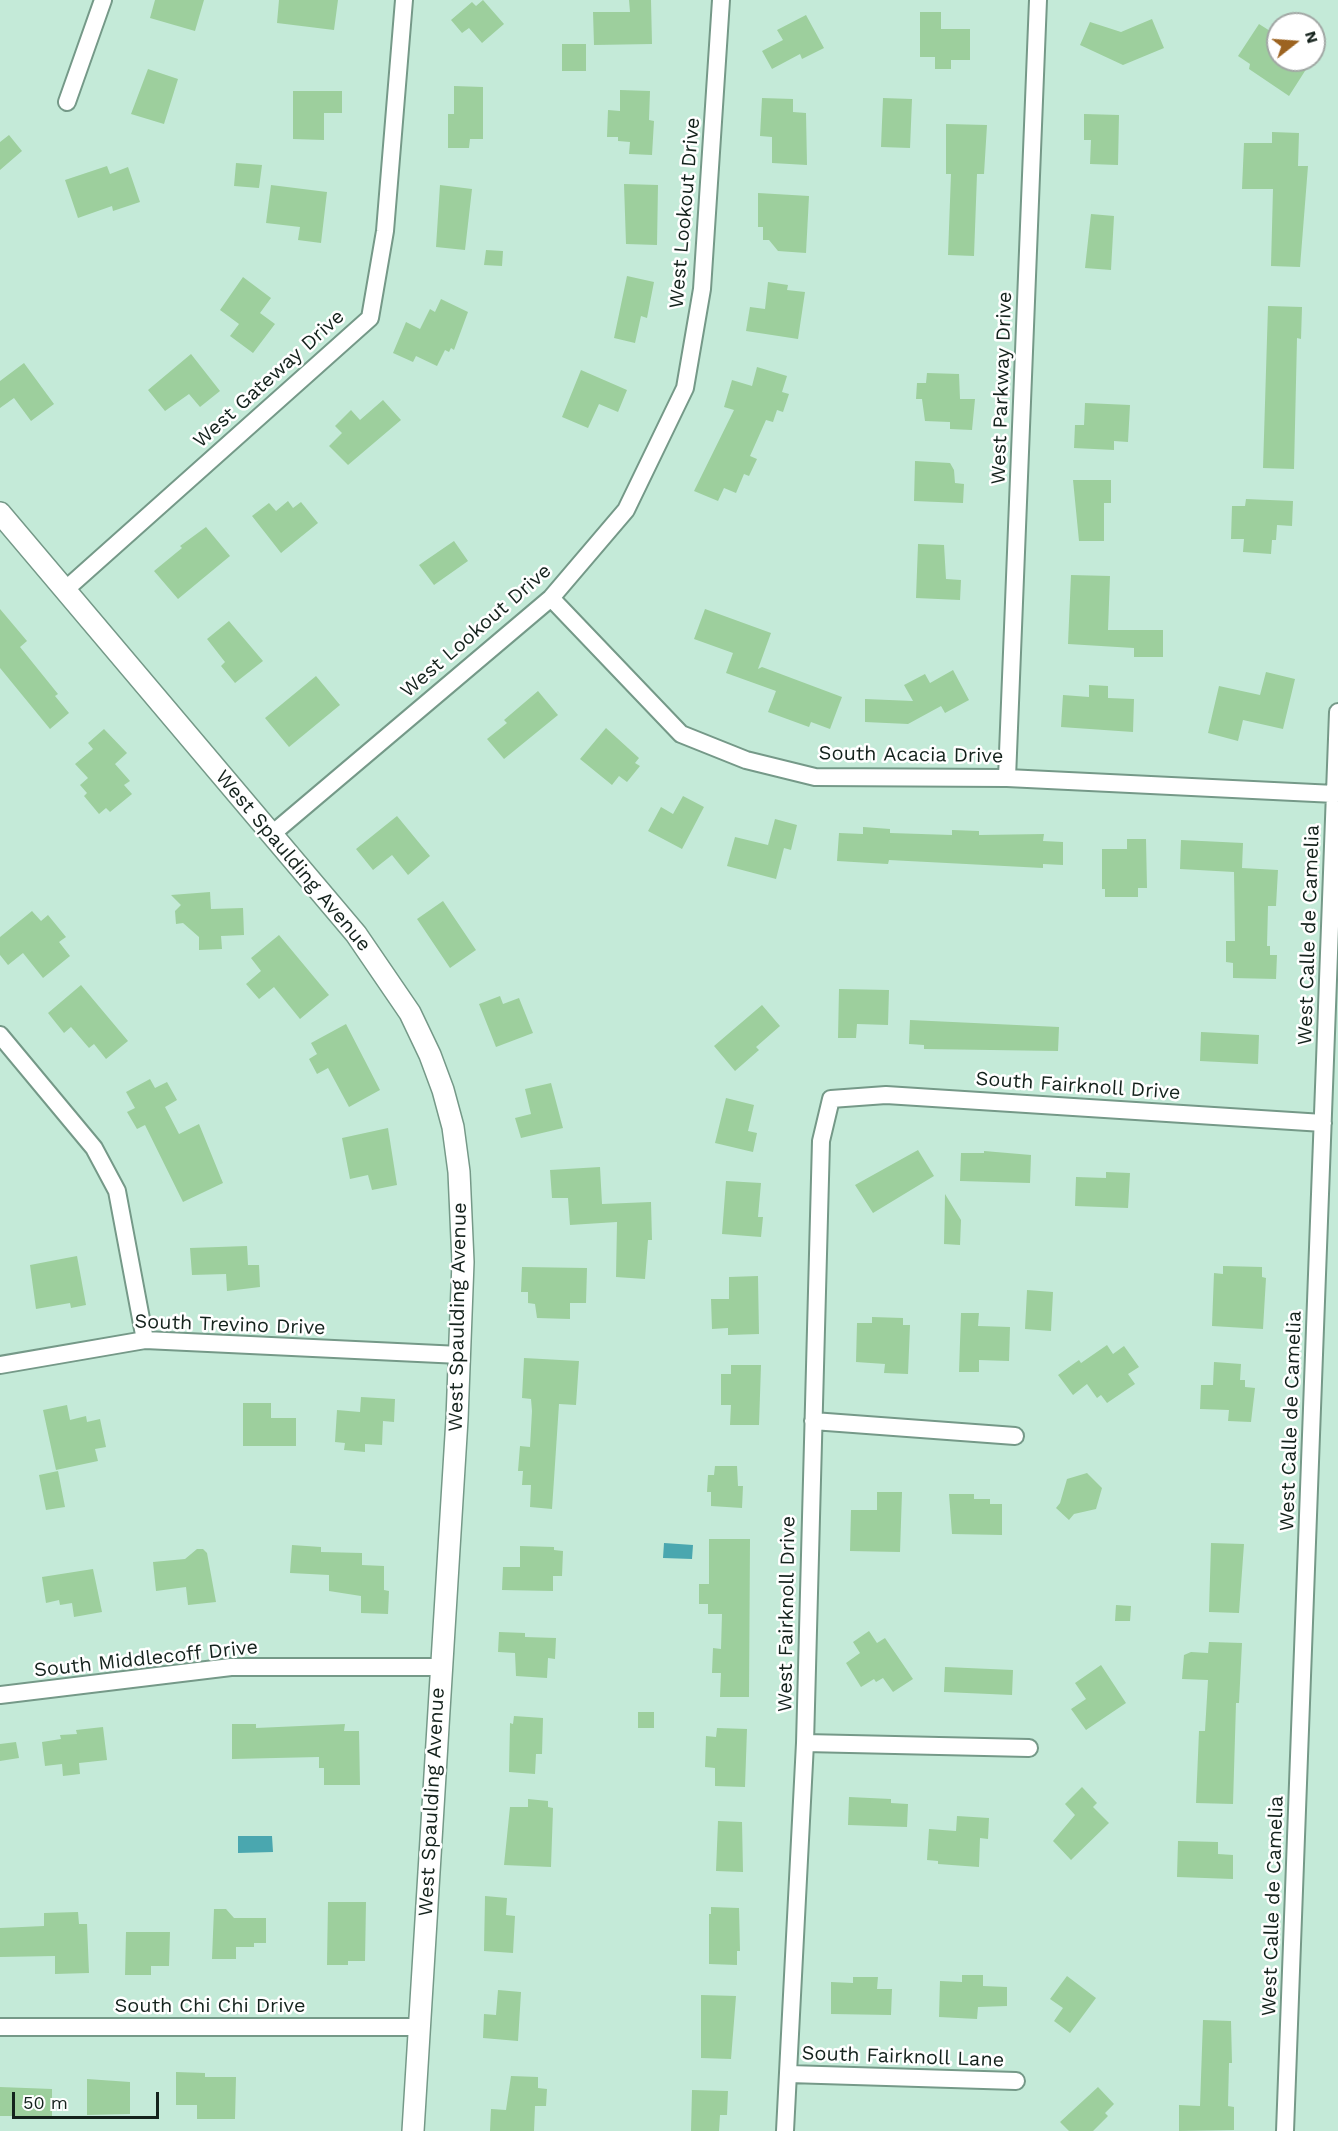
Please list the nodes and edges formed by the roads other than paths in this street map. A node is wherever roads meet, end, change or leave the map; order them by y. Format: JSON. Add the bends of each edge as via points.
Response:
{"nodes":[{"id":1,"x":103,"y":0,"type":"edge"},
{"id":2,"x":404,"y":0,"type":"edge"},
{"id":3,"x":721,"y":0,"type":"edge"},
{"id":4,"x":1038,"y":0,"type":"edge"},
{"id":5,"x":67,"y":102,"type":"dead end"},
{"id":6,"x":0,"y":513,"type":"edge"},
{"id":7,"x":65,"y":590,"type":"junction"},
{"id":8,"x":550,"y":598,"type":"junction"},
{"id":9,"x":1338,"y":712,"type":"edge"},
{"id":10,"x":1007,"y":777,"type":"junction"},
{"id":11,"x":1335,"y":794,"type":"junction"},
{"id":12,"x":272,"y":834,"type":"junction"},
{"id":13,"x":0,"y":1035,"type":"edge"},
{"id":14,"x":831,"y":1099,"type":"joint"},
{"id":15,"x":1323,"y":1124,"type":"junction"},
{"id":16,"x":145,"y":1340,"type":"junction"},
{"id":17,"x":460,"y":1355,"type":"junction"},
{"id":18,"x":0,"y":1365,"type":"edge"},
{"id":19,"x":813,"y":1421,"type":"junction"},
{"id":20,"x":1015,"y":1436,"type":"dead end"},
{"id":21,"x":440,"y":1666,"type":"junction"},
{"id":22,"x":0,"y":1695,"type":"edge"},
{"id":23,"x":805,"y":1743,"type":"junction"},
{"id":24,"x":1029,"y":1748,"type":"dead end"},
{"id":25,"x":0,"y":2027,"type":"edge"},
{"id":26,"x":420,"y":2027,"type":"junction"},
{"id":27,"x":789,"y":2074,"type":"junction"},
{"id":28,"x":1016,"y":2081,"type":"dead end"},
{"id":29,"x":413,"y":2131,"type":"edge"},
{"id":30,"x":785,"y":2131,"type":"edge"},
{"id":31,"x":1286,"y":2131,"type":"edge"}],
"edges":[{"from":1,"to":5,"type":"street"},
{"from":2,"to":7,"type":"street","name":"West Gateway Drive","via":[[385,231],[370,318]]},
{"from":3,"to":8,"type":"street","name":"West Lookout Drive","via":[[702,289],[685,388],[626,510]]},
{"from":4,"to":10,"type":"street","name":"West Parkway Drive"},
{"from":6,"to":7,"type":"street","name":"West Spaulding Avenue"},
{"from":7,"to":12,"type":"street","name":"West Spaulding Avenue"},
{"from":8,"to":10,"type":"street","name":"South Acacia Drive","via":[[681,734],[746,760],[815,777]]},
{"from":8,"to":12,"type":"street","name":"West Lookout Drive"},
{"from":9,"to":11,"type":"street","name":"West Calle de Camelia"},
{"from":10,"to":11,"type":"street","name":"South Acacia Drive"},
{"from":11,"to":15,"type":"street","name":"West Calle de Camelia"},
{"from":12,"to":17,"type":"street","name":"West Spaulding Avenue","via":[[356,934],[387,978],[415,1024],[443,1090],[453,1127],[462,1208]]},
{"from":13,"to":16,"type":"street","via":[[94,1148],[117,1191]]},
{"from":14,"to":15,"type":"street","name":"South Fairknoll Drive","via":[[886,1095]]},
{"from":14,"to":19,"type":"street","name":"West Fairknoll Drive","via":[[821,1141]]},
{"from":15,"to":31,"type":"street","name":"West Calle de Camelia"},
{"from":16,"to":17,"type":"street","name":"South Trevino Drive"},
{"from":16,"to":18,"type":"street","name":"South Trevino Drive"},
{"from":17,"to":21,"type":"street","name":"West Spaulding Avenue"},
{"from":19,"to":20,"type":"street"},
{"from":19,"to":23,"type":"street","name":"West Fairknoll Drive"},
{"from":21,"to":22,"type":"street","name":"South Middlecoff Drive","via":[[231,1667]]},
{"from":21,"to":26,"type":"street","name":"West Spaulding Avenue"},
{"from":23,"to":24,"type":"street"},
{"from":23,"to":27,"type":"street","name":"West Fairknoll Drive"},
{"from":25,"to":26,"type":"street","name":"South Chi Chi Drive"},
{"from":26,"to":29,"type":"street","name":"West Spaulding Avenue"},
{"from":27,"to":28,"type":"street","name":"South Fairknoll Lane"},
{"from":27,"to":30,"type":"street","name":"West Fairknoll Drive"}]}
